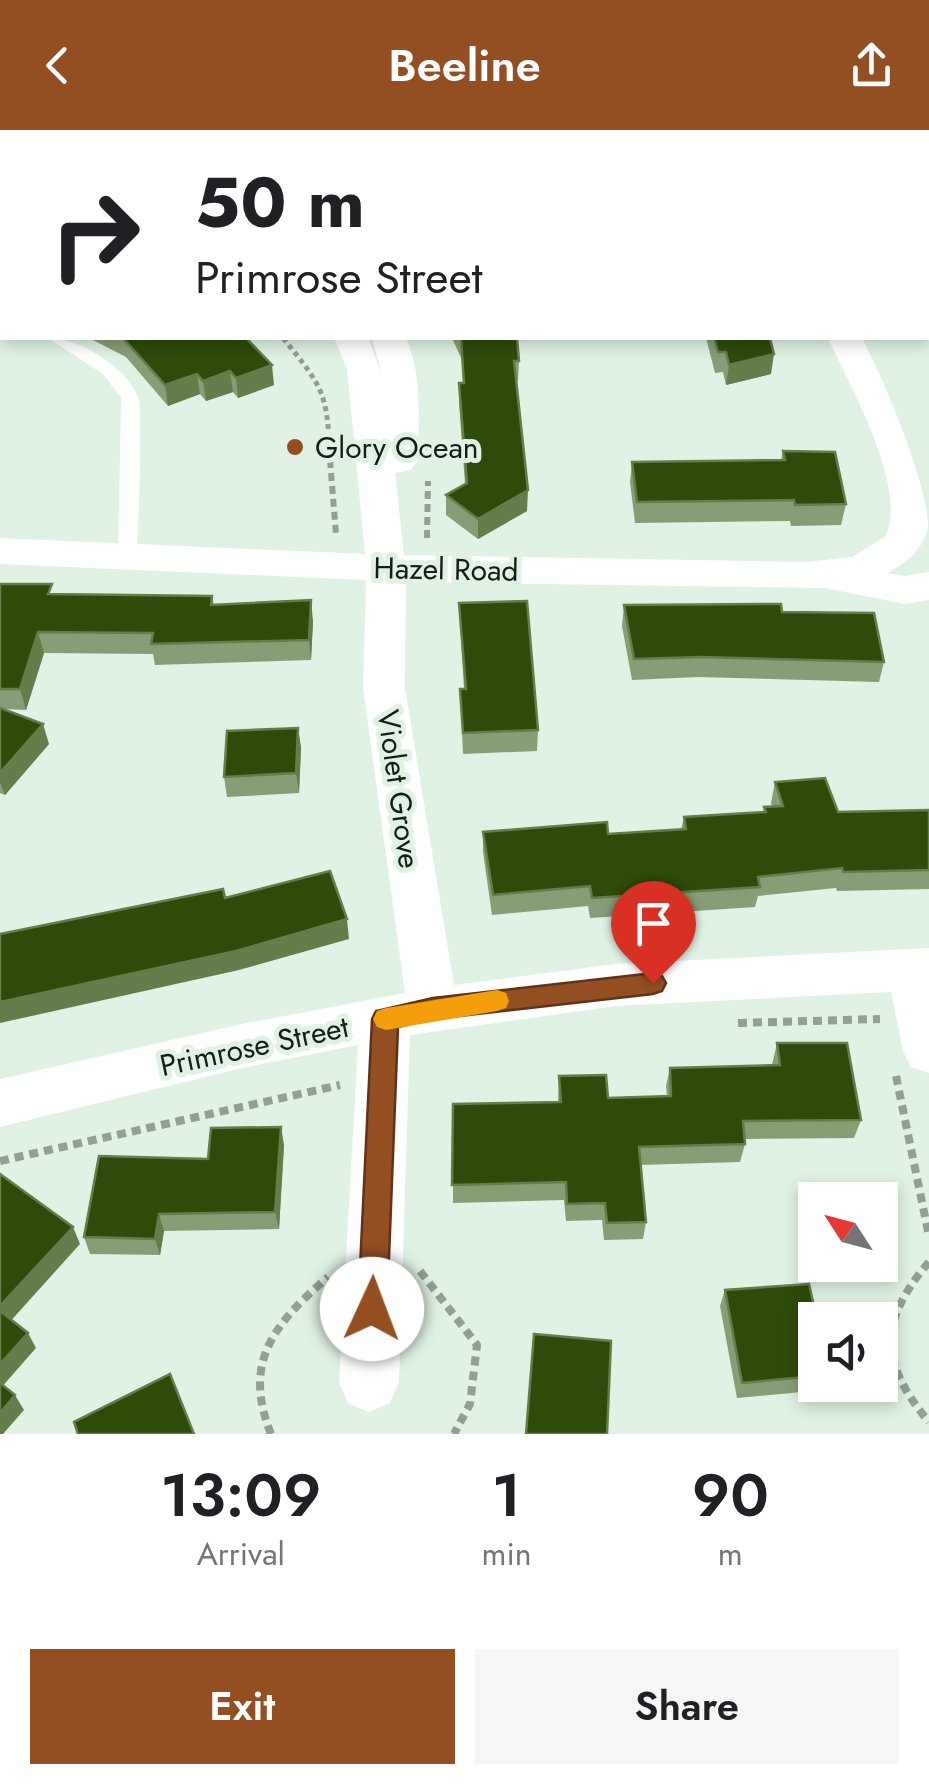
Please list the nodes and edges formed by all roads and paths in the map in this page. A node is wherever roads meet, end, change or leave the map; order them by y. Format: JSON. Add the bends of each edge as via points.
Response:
{"nodes":[{"id":1,"x":59,"y":340,"type":"edge"},
{"id":2,"x":286,"y":340,"type":"edge"},
{"id":3,"x":352,"y":340,"type":"edge"},
{"id":4,"x":390,"y":340,"type":"edge"},
{"id":5,"x":846,"y":340,"type":"edge"},
{"id":6,"x":919,"y":514,"type":"edge"},
{"id":7,"x":336,"y":539,"type":"dead end"},
{"id":8,"x":0,"y":551,"type":"edge"},
{"id":9,"x":128,"y":558,"type":"junction"},
{"id":10,"x":386,"y":568,"type":"junction"},
{"id":11,"x":817,"y":575,"type":"junction"},
{"id":12,"x":929,"y":586,"type":"edge"},
{"id":13,"x":920,"y":969,"type":"edge"},
{"id":14,"x":409,"y":1014,"type":"junction"},
{"id":15,"x":884,"y":1018,"type":"dead end"},
{"id":16,"x":904,"y":1053,"type":"edge"},
{"id":17,"x":350,"y":1083,"type":"dead end"},
{"id":18,"x":0,"y":1103,"type":"edge"},
{"id":19,"x":0,"y":1162,"type":"edge"},
{"id":20,"x":929,"y":1236,"type":"edge"},
{"id":21,"x":420,"y":1252,"type":"dead end"},
{"id":22,"x":929,"y":1262,"type":"edge"},
{"id":23,"x":334,"y":1272,"type":"dead end"},
{"id":24,"x":370,"y":1382,"type":"dead end"},
{"id":25,"x":929,"y":1422,"type":"edge"},
{"id":26,"x":271,"y":1434,"type":"edge"},
{"id":27,"x":454,"y":1434,"type":"edge"}],
"edges":[{"from":1,"to":9,"type":"lane","via":[[110,370],[130,398]]},
{"from":2,"to":7,"type":"path","via":[[326,400]]},
{"from":3,"to":10,"type":"street","name":"Violet Grove","via":[[367,390]]},
{"from":4,"to":10,"type":"street","name":"Violet Grove","via":[[402,387]]},
{"from":5,"to":6,"type":"street"},
{"from":6,"to":11,"type":"street","name":"Hazel Road","via":[[889,556],[857,571]]},
{"from":8,"to":9,"type":"street","name":"Hazel Road"},
{"from":9,"to":10,"type":"street","name":"Hazel Road"},
{"from":10,"to":11,"type":"street","name":"Hazel Road"},
{"from":10,"to":14,"type":"street","name":"Violet Grove","via":[[384,688]]},
{"from":11,"to":12,"type":"street","via":[[905,590]]},
{"from":13,"to":14,"type":"street","name":"Primrose Street","via":[[616,985]]},
{"from":13,"to":16,"type":"street"},
{"from":14,"to":18,"type":"street","name":"Primrose Street"},
{"from":14,"to":24,"type":"street","name":"Violet Grove"},
{"from":15,"to":16,"type":"path"},
{"from":16,"to":20,"type":"path"},
{"from":17,"to":19,"type":"path"},
{"from":21,"to":27,"type":"path","via":[[420,1270],[477,1346],[474,1392]]},
{"from":22,"to":25,"type":"path","via":[[904,1288],[890,1339],[898,1379]]},
{"from":23,"to":26,"type":"path","via":[[272,1332],[259,1368],[259,1410]]}]}
